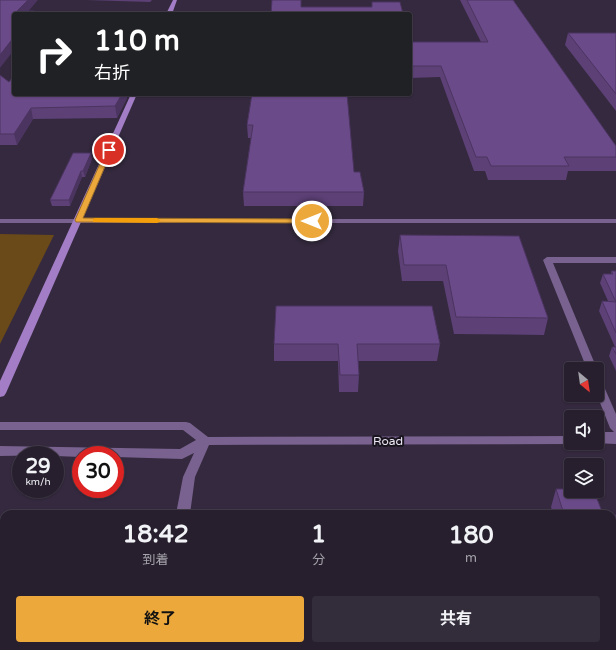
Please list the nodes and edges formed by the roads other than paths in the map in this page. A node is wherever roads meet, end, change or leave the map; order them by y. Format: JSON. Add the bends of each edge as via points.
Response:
{"nodes":[{"id":1,"x":175,"y":0,"type":"edge"},
{"id":2,"x":170,"y":12,"type":"edge"},
{"id":3,"x":133,"y":96,"type":"edge"},
{"id":4,"x":78,"y":220,"type":"junction"},
{"id":5,"x":0,"y":221,"type":"edge"},
{"id":6,"x":616,"y":221,"type":"edge"},
{"id":7,"x":616,"y":260,"type":"edge"},
{"id":8,"x":589,"y":362,"type":"edge"},
{"id":9,"x":0,"y":393,"type":"edge"},
{"id":10,"x":604,"y":399,"type":"edge"},
{"id":11,"x":0,"y":426,"type":"edge"},
{"id":12,"x":616,"y":428,"type":"edge"},
{"id":13,"x":564,"y":436,"type":"edge"},
{"id":14,"x":604,"y":436,"type":"edge"},
{"id":15,"x":616,"y":436,"type":"edge"},
{"id":16,"x":564,"y":440,"type":"edge"},
{"id":17,"x":604,"y":440,"type":"edge"},
{"id":18,"x":616,"y":440,"type":"edge"},
{"id":19,"x":209,"y":441,"type":"junction"},
{"id":20,"x":0,"y":451,"type":"edge"},
{"id":21,"x":184,"y":510,"type":"edge"}],
"edges":[{"from":1,"to":2,"type":"street"},
{"from":3,"to":4,"type":"street"},
{"from":4,"to":5,"type":"street"},
{"from":4,"to":6,"type":"street"},
{"from":4,"to":9,"type":"street"},
{"from":7,"to":8,"type":"street","via":[[547,260]]},
{"from":10,"to":12,"type":"street"},
{"from":11,"to":19,"type":"street","via":[[186,426]]},
{"from":13,"to":19,"type":"street"},
{"from":14,"to":15,"type":"street"},
{"from":16,"to":19,"type":"street","name":"Road"},
{"from":17,"to":18,"type":"street"},
{"from":19,"to":20,"type":"street","via":[[182,454]]},
{"from":19,"to":21,"type":"street","via":[[189,477]]}]}
